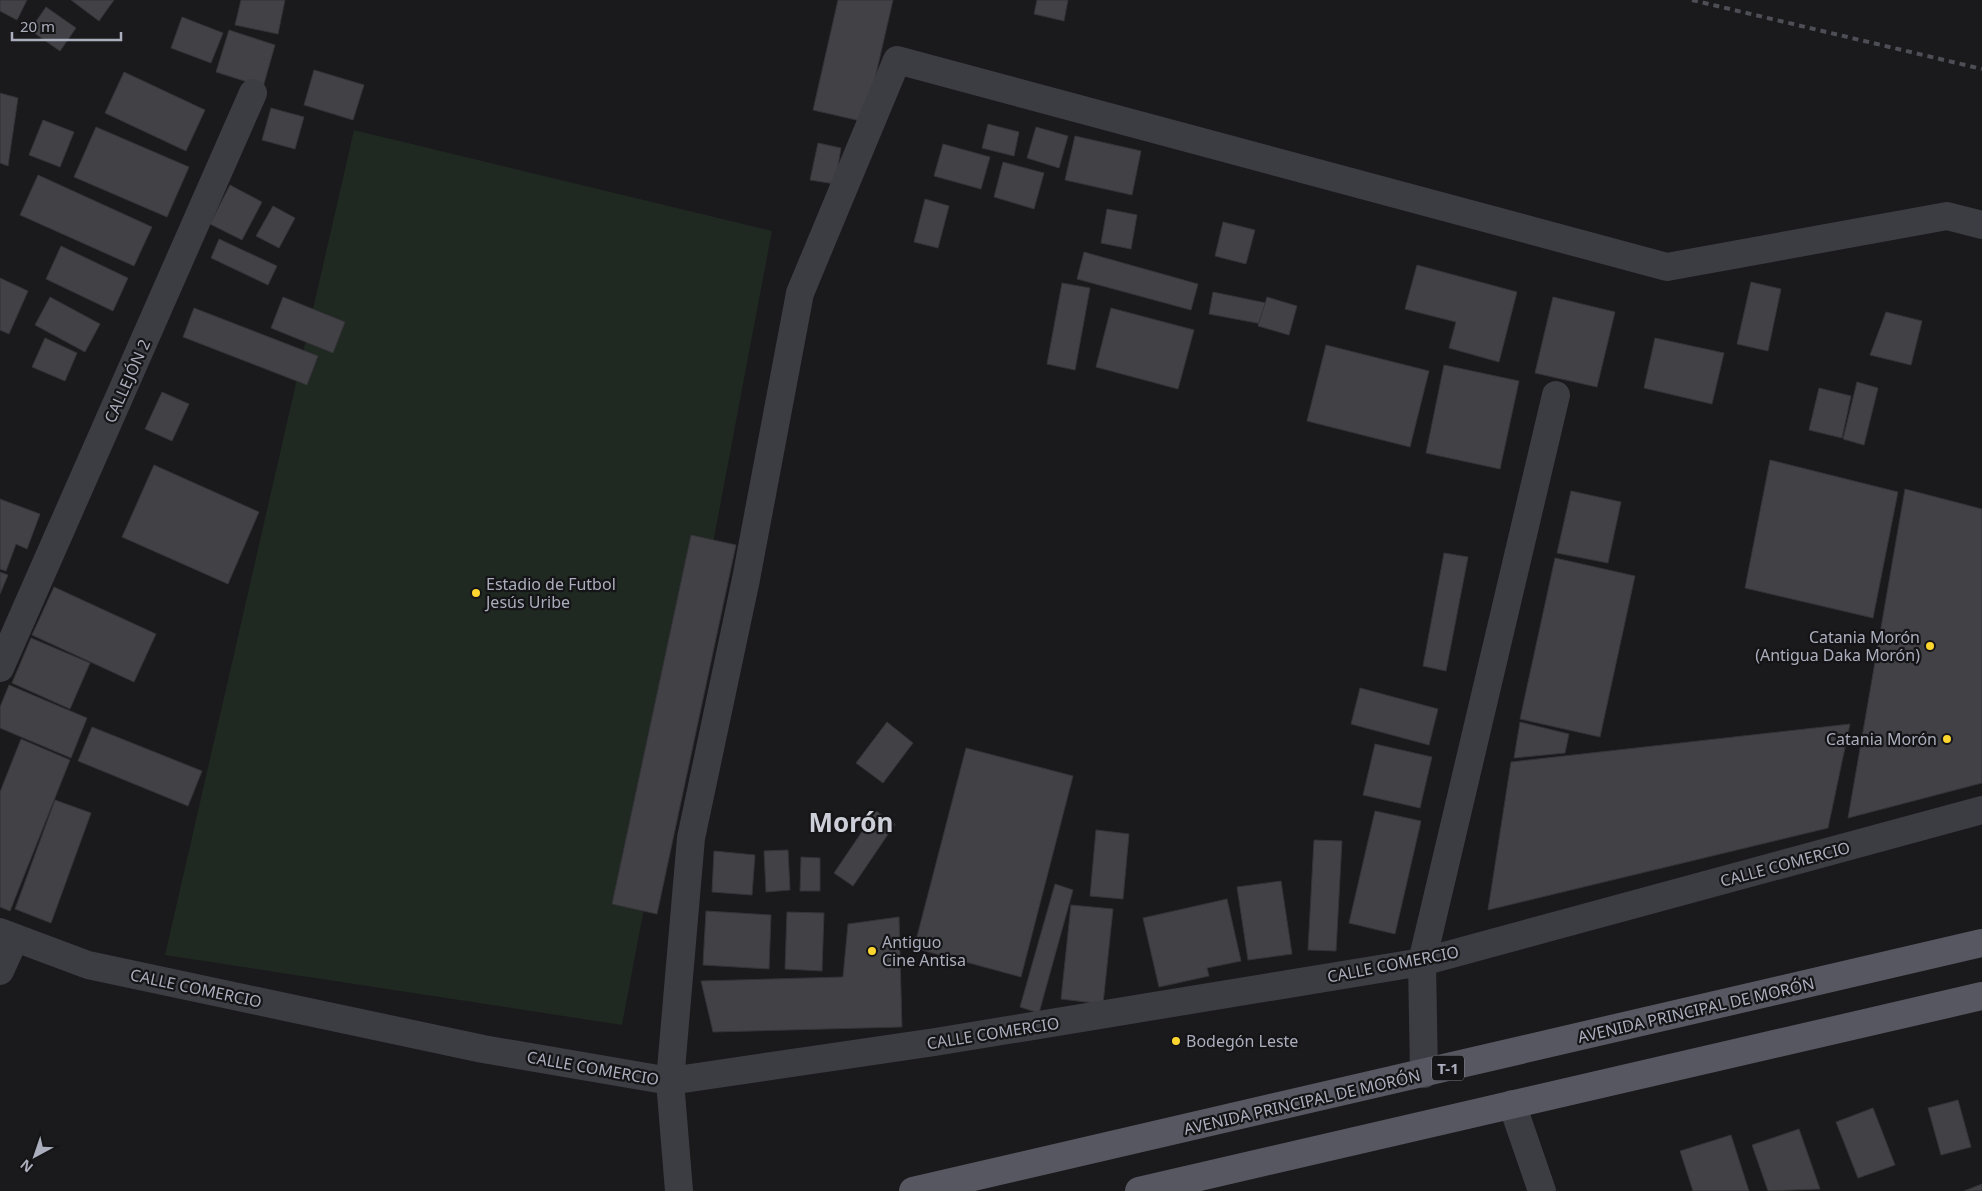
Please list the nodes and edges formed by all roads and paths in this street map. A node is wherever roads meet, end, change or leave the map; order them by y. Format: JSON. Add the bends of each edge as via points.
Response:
{"nodes":[{"id":1,"x":253,"y":93,"type":"dead end"},
{"id":2,"x":1982,"y":225,"type":"edge"},
{"id":3,"x":1556,"y":395,"type":"dead end"},
{"id":4,"x":0,"y":668,"type":"edge"},
{"id":5,"x":1982,"y":810,"type":"edge"},
{"id":6,"x":8,"y":935,"type":"edge"},
{"id":7,"x":1982,"y":943,"type":"edge"},
{"id":8,"x":1422,"y":962,"type":"junction"},
{"id":9,"x":0,"y":971,"type":"edge"},
{"id":10,"x":1982,"y":996,"type":"edge"},
{"id":11,"x":1424,"y":1074,"type":"junction"},
{"id":12,"x":670,"y":1081,"type":"junction"},
{"id":13,"x":1512,"y":1104,"type":"junction"},
{"id":14,"x":679,"y":1191,"type":"edge"},
{"id":15,"x":913,"y":1191,"type":"edge"},
{"id":16,"x":1139,"y":1191,"type":"edge"},
{"id":17,"x":1542,"y":1191,"type":"edge"}],
"edges":[{"from":1,"to":4,"type":"street","name":"CALLEJÓN 2"},
{"from":2,"to":12,"type":"street","via":[[1947,216],[1667,267],[897,60],[800,293],[746,579],[691,838]]},
{"from":3,"to":8,"type":"street"},
{"from":5,"to":8,"type":"street","name":"CALLE COMERCIO"},
{"from":6,"to":9,"type":"street"},
{"from":6,"to":12,"type":"street","name":"CALLE COMERCIO","via":[[88,965],[483,1049]]},
{"from":7,"to":11,"type":"main road","name":"AVENIDA PRINCIPAL DE MORÓN","number":"T-1"},
{"from":8,"to":11,"type":"street"},
{"from":8,"to":12,"type":"street","name":"CALLE COMERCIO","via":[[934,1042]]},
{"from":10,"to":13,"type":"main road"},
{"from":11,"to":15,"type":"main road","name":"AVENIDA PRINCIPAL DE MORÓN","number":"T-1"},
{"from":12,"to":14,"type":"street"},
{"from":13,"to":16,"type":"main road"},
{"from":13,"to":17,"type":"street"}]}
